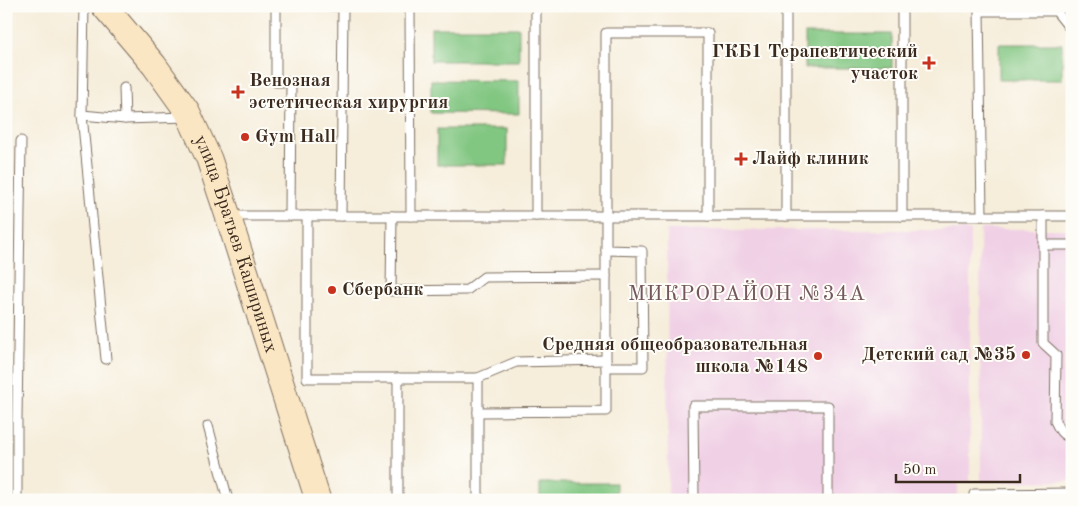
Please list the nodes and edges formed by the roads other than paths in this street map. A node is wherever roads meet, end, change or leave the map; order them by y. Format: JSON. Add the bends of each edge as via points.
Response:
{"nodes":[{"id":1,"x":84,"y":6,"type":"edge"},
{"id":2,"x":276,"y":6,"type":"edge"},
{"id":3,"x":331,"y":6,"type":"edge"},
{"id":4,"x":410,"y":6,"type":"edge"},
{"id":5,"x":536,"y":6,"type":"edge"},
{"id":6,"x":786,"y":6,"type":"edge"},
{"id":7,"x":902,"y":6,"type":"edge"},
{"id":8,"x":107,"y":8,"type":"edge"},
{"id":9,"x":1007,"y":9,"type":"edge"},
{"id":10,"x":1072,"y":32,"type":"edge"},
{"id":11,"x":124,"y":88,"type":"dead end"},
{"id":12,"x":82,"y":115,"type":"junction"},
{"id":13,"x":190,"y":116,"type":"junction"},
{"id":14,"x":125,"y":119,"type":"junction"},
{"id":15,"x":21,"y":141,"type":"dead end"},
{"id":16,"x":228,"y":216,"type":"junction"},
{"id":17,"x":290,"y":216,"type":"junction"},
{"id":18,"x":306,"y":216,"type":"junction"},
{"id":19,"x":341,"y":216,"type":"junction"},
{"id":20,"x":392,"y":216,"type":"junction"},
{"id":21,"x":411,"y":216,"type":"junction"},
{"id":22,"x":536,"y":216,"type":"junction"},
{"id":23,"x":606,"y":216,"type":"junction"},
{"id":24,"x":708,"y":216,"type":"junction"},
{"id":25,"x":786,"y":216,"type":"junction"},
{"id":26,"x":902,"y":216,"type":"junction"},
{"id":27,"x":982,"y":216,"type":"junction"},
{"id":28,"x":1043,"y":216,"type":"junction"},
{"id":29,"x":1072,"y":216,"type":"edge"},
{"id":30,"x":1043,"y":245,"type":"junction"},
{"id":31,"x":1072,"y":245,"type":"edge"},
{"id":32,"x":606,"y":250,"type":"junction"},
{"id":33,"x":606,"y":276,"type":"junction"},
{"id":34,"x":106,"y":359,"type":"dead end"},
{"id":35,"x":606,"y":363,"type":"junction"},
{"id":36,"x":398,"y":378,"type":"junction"},
{"id":37,"x":478,"y":378,"type":"junction"},
{"id":38,"x":478,"y":412,"type":"junction"},
{"id":39,"x":6,"y":420,"type":"edge"},
{"id":40,"x":16,"y":420,"type":"junction"},
{"id":41,"x":208,"y":426,"type":"dead end"},
{"id":42,"x":1072,"y":437,"type":"edge"},
{"id":43,"x":1072,"y":493,"type":"edge"},
{"id":44,"x":18,"y":500,"type":"edge"},
{"id":45,"x":228,"y":500,"type":"edge"},
{"id":46,"x":318,"y":500,"type":"edge"},
{"id":47,"x":398,"y":500,"type":"edge"},
{"id":48,"x":478,"y":500,"type":"edge"},
{"id":49,"x":694,"y":500,"type":"edge"},
{"id":50,"x":828,"y":500,"type":"edge"},
{"id":51,"x":974,"y":500,"type":"edge"}],
"edges":[{"from":1,"to":12,"type":"lane"},
{"from":2,"to":17,"type":"lane","via":[[276,82],[291,82]]},
{"from":3,"to":19,"type":"lane","via":[[343,6]]},
{"from":4,"to":21,"type":"lane"},
{"from":5,"to":22,"type":"lane"},
{"from":6,"to":25,"type":"lane"},
{"from":7,"to":26,"type":"lane"},
{"from":8,"to":13,"type":"main road","name":"улица Братьев Кашириных","via":[[154,65]]},
{"from":9,"to":10,"type":"lane","via":[[1056,11]]},
{"from":9,"to":27,"type":"lane","via":[[980,11]]},
{"from":11,"to":14,"type":"lane"},
{"from":12,"to":14,"type":"lane"},
{"from":12,"to":34,"type":"lane"},
{"from":13,"to":14,"type":"lane"},
{"from":13,"to":16,"type":"main road","name":"улица Братьев Кашириных"},
{"from":15,"to":40,"type":"lane"},
{"from":16,"to":17,"type":"lane"},
{"from":16,"to":46,"type":"main road","name":"улица Братьев Кашириных"},
{"from":17,"to":18,"type":"lane"},
{"from":18,"to":19,"type":"lane"},
{"from":18,"to":36,"type":"lane","via":[[307,378]]},
{"from":19,"to":20,"type":"lane"},
{"from":20,"to":21,"type":"lane"},
{"from":20,"to":33,"type":"lane","via":[[391,291],[467,290],[484,277]]},
{"from":21,"to":22,"type":"lane"},
{"from":22,"to":23,"type":"lane"},
{"from":23,"to":24,"type":"lane"},
{"from":23,"to":24,"type":"lane","via":[[606,33],[708,33]]},
{"from":23,"to":32,"type":"lane"},
{"from":24,"to":25,"type":"lane"},
{"from":25,"to":26,"type":"lane"},
{"from":26,"to":27,"type":"lane"},
{"from":27,"to":28,"type":"lane"},
{"from":28,"to":29,"type":"lane"},
{"from":28,"to":30,"type":"lane"},
{"from":30,"to":31,"type":"lane"},
{"from":30,"to":42,"type":"lane","via":[[1043,343],[1056,355],[1055,422],[1060,431]]},
{"from":32,"to":33,"type":"lane"},
{"from":32,"to":35,"type":"lane","via":[[642,251],[643,367]]},
{"from":33,"to":35,"type":"lane"},
{"from":35,"to":37,"type":"lane","via":[[516,362]]},
{"from":35,"to":38,"type":"lane","via":[[606,411]]},
{"from":36,"to":37,"type":"lane"},
{"from":36,"to":47,"type":"lane"},
{"from":37,"to":38,"type":"lane"},
{"from":38,"to":48,"type":"lane"},
{"from":39,"to":40,"type":"lane"},
{"from":40,"to":44,"type":"lane"},
{"from":41,"to":45,"type":"lane"},
{"from":43,"to":51,"type":"lane","via":[[974,494]]},
{"from":49,"to":50,"type":"lane","via":[[693,406],[828,406]]}]}
